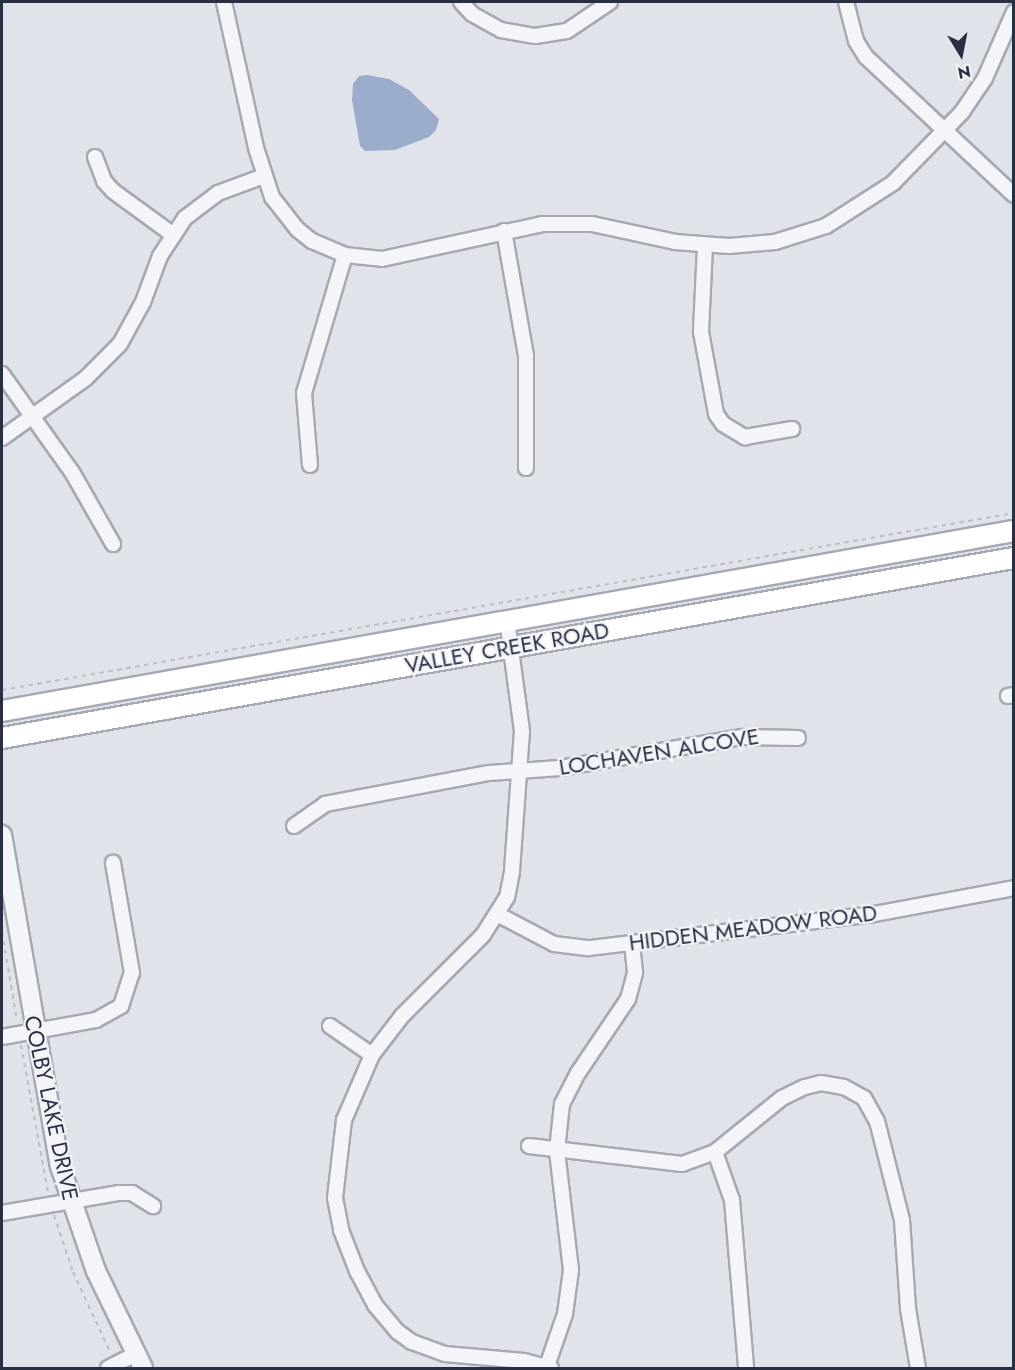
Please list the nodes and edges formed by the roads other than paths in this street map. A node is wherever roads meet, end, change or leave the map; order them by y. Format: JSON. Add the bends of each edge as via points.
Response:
{"nodes":[{"id":1,"x":224,"y":2,"type":"edge"},
{"id":2,"x":461,"y":2,"type":"edge"},
{"id":3,"x":610,"y":2,"type":"edge"},
{"id":4,"x":846,"y":2,"type":"edge"},
{"id":5,"x":1014,"y":12,"type":"edge"},
{"id":6,"x":945,"y":131,"type":"junction"},
{"id":7,"x":94,"y":157,"type":"dead end"},
{"id":8,"x":264,"y":176,"type":"junction"},
{"id":9,"x":1014,"y":195,"type":"edge"},
{"id":10,"x":504,"y":231,"type":"junction"},
{"id":11,"x":172,"y":234,"type":"junction"},
{"id":12,"x":705,"y":246,"type":"junction"},
{"id":13,"x":345,"y":255,"type":"junction"},
{"id":14,"x":2,"y":374,"type":"edge"},
{"id":15,"x":32,"y":417,"type":"junction"},
{"id":16,"x":792,"y":429,"type":"dead end"},
{"id":17,"x":2,"y":438,"type":"edge"},
{"id":18,"x":310,"y":465,"type":"dead end"},
{"id":19,"x":526,"y":468,"type":"dead end"},
{"id":20,"x":1014,"y":531,"type":"edge"},
{"id":21,"x":113,"y":544,"type":"dead end"},
{"id":22,"x":1014,"y":558,"type":"edge"},
{"id":23,"x":507,"y":620,"type":"junction"},
{"id":24,"x":512,"y":647,"type":"junction"},
{"id":25,"x":2,"y":711,"type":"edge"},
{"id":26,"x":2,"y":738,"type":"edge"},
{"id":27,"x":798,"y":738,"type":"dead end"},
{"id":28,"x":519,"y":769,"type":"junction"},
{"id":29,"x":294,"y":826,"type":"dead end"},
{"id":30,"x":2,"y":835,"type":"edge"},
{"id":31,"x":113,"y":863,"type":"dead end"},
{"id":32,"x":1014,"y":888,"type":"edge"},
{"id":33,"x":499,"y":915,"type":"junction"},
{"id":34,"x":632,"y":943,"type":"junction"},
{"id":35,"x":330,"y":1026,"type":"dead end"},
{"id":36,"x":24,"y":1033,"type":"junction"},
{"id":37,"x":2,"y":1037,"type":"edge"},
{"id":38,"x":372,"y":1055,"type":"junction"},
{"id":39,"x":529,"y":1146,"type":"dead end"},
{"id":40,"x":557,"y":1150,"type":"junction"},
{"id":41,"x":715,"y":1152,"type":"junction"},
{"id":42,"x":70,"y":1201,"type":"junction"},
{"id":43,"x":153,"y":1206,"type":"dead end"},
{"id":44,"x":2,"y":1213,"type":"edge"},
{"id":45,"x":139,"y":1361,"type":"edge"},
{"id":46,"x":110,"y":1362,"type":"edge"},
{"id":47,"x":549,"y":1367,"type":"edge"},
{"id":48,"x":746,"y":1368,"type":"edge"},
{"id":49,"x":918,"y":1368,"type":"edge"}],
"edges":[{"from":1,"to":8,"type":"street"},
{"from":2,"to":3,"type":"street","via":[[472,14],[501,30],[535,36],[567,31]]},
{"from":4,"to":6,"type":"street","via":[[856,40],[867,57]]},
{"from":5,"to":6,"type":"street","via":[[980,87]]},
{"from":6,"to":9,"type":"street"},
{"from":6,"to":12,"type":"street","via":[[893,183],[826,226],[775,242]]},
{"from":7,"to":11,"type":"street","via":[[113,191]]},
{"from":8,"to":11,"type":"street","via":[[218,193]]},
{"from":8,"to":13,"type":"street","via":[[272,197],[297,229],[312,241]]},
{"from":10,"to":12,"type":"street","via":[[542,224],[592,224]]},
{"from":10,"to":13,"type":"street","via":[[382,259]]},
{"from":10,"to":19,"type":"street","via":[[526,356]]},
{"from":11,"to":15,"type":"street","via":[[120,344],[86,378]]},
{"from":12,"to":16,"type":"street","via":[[701,332],[716,414],[723,424],[745,437]]},
{"from":13,"to":18,"type":"street","via":[[304,393]]},
{"from":14,"to":15,"type":"street"},
{"from":15,"to":17,"type":"street"},
{"from":15,"to":21,"type":"street","via":[[85,492]]},
{"from":20,"to":23,"type":"main road","name":"VALLEY CREEK ROAD"},
{"from":22,"to":24,"type":"main road","name":"VALLEY CREEK ROAD"},
{"from":23,"to":24,"type":"street"},
{"from":23,"to":25,"type":"main road","name":"VALLEY CREEK ROAD"},
{"from":24,"to":26,"type":"main road","name":"VALLEY CREEK ROAD"},
{"from":24,"to":28,"type":"street","via":[[521,705]]},
{"from":27,"to":28,"type":"street","name":"LOCHAVEN ALCOVE","via":[[742,737],[577,765]]},
{"from":28,"to":29,"type":"street","name":"LOCHAVEN ALCOVE","via":[[325,804]]},
{"from":28,"to":33,"type":"street","via":[[512,872]]},
{"from":30,"to":36,"type":"street","name":"COLBY LAKE DRIVE"},
{"from":31,"to":36,"type":"street","via":[[130,957],[129,989],[122,1006],[111,1014]]},
{"from":32,"to":34,"type":"street","name":"HIDDEN MEADOW ROAD","via":[[874,914]]},
{"from":33,"to":34,"type":"street","name":"HIDDEN MEADOW ROAD","via":[[536,936],[572,948]]},
{"from":33,"to":38,"type":"street","via":[[402,1016]]},
{"from":34,"to":40,"type":"street","via":[[633,985],[621,1012],[569,1088],[562,1104]]},
{"from":35,"to":38,"type":"street"},
{"from":36,"to":37,"type":"street"},
{"from":36,"to":42,"type":"street","name":"COLBY LAKE DRIVE"},
{"from":38,"to":47,"type":"street","via":[[344,1119],[335,1198],[347,1249],[375,1305],[398,1332],[428,1349]]},
{"from":39,"to":40,"type":"street"},
{"from":40,"to":41,"type":"street","via":[[665,1164],[700,1160]]},
{"from":40,"to":47,"type":"street","via":[[570,1270],[565,1314]]},
{"from":41,"to":48,"type":"street","via":[[732,1200]]},
{"from":41,"to":49,"type":"street","via":[[782,1098],[804,1086],[833,1085],[868,1094],[902,1220]]},
{"from":42,"to":43,"type":"street","via":[[132,1193]]},
{"from":42,"to":44,"type":"street"},
{"from":42,"to":45,"type":"street","name":"COLBY LAKE DRIVE","via":[[96,1271]]},
{"from":45,"to":46,"type":"street"}]}
